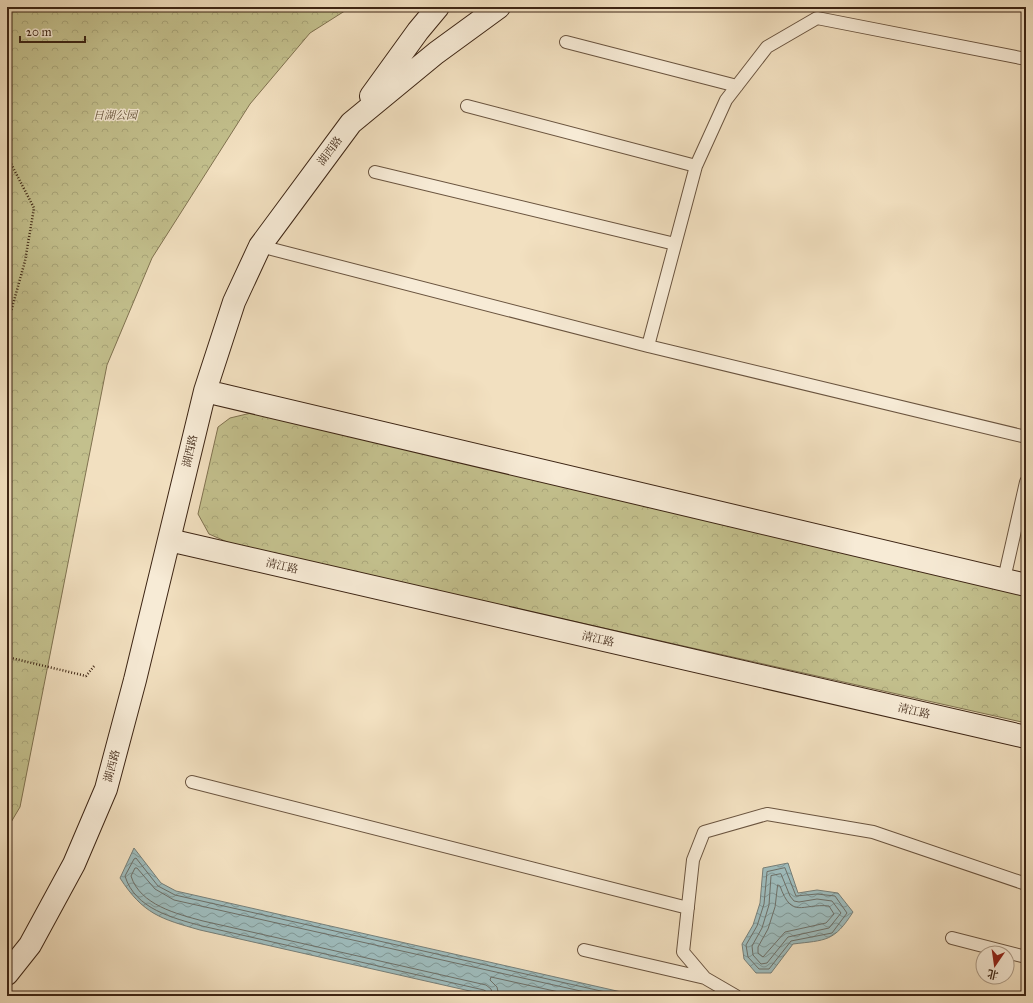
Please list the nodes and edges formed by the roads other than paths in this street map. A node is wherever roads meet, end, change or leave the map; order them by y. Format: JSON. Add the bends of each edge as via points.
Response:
{"nodes":[{"id":1,"x":438,"y":7,"type":"edge"},
{"id":2,"x":499,"y":7,"type":"edge"},
{"id":3,"x":566,"y":42,"type":"dead end"},
{"id":4,"x":1026,"y":59,"type":"edge"},
{"id":5,"x":737,"y":86,"type":"junction"},
{"id":6,"x":467,"y":106,"type":"dead end"},
{"id":7,"x":351,"y":123,"type":"junction"},
{"id":8,"x":696,"y":166,"type":"junction"},
{"id":9,"x":375,"y":172,"type":"dead end"},
{"id":10,"x":675,"y":244,"type":"junction"},
{"id":11,"x":260,"y":246,"type":"junction"},
{"id":12,"x":648,"y":346,"type":"junction"},
{"id":13,"x":205,"y":390,"type":"junction"},
{"id":14,"x":1026,"y":438,"type":"edge"},
{"id":15,"x":1026,"y":482,"type":"edge"},
{"id":16,"x":169,"y":540,"type":"junction"},
{"id":17,"x":1004,"y":580,"type":"junction"},
{"id":18,"x":1026,"y":584,"type":"edge"},
{"id":19,"x":1026,"y":737,"type":"edge"},
{"id":20,"x":192,"y":782,"type":"dead end"},
{"id":21,"x":1026,"y":884,"type":"edge"},
{"id":22,"x":688,"y":908,"type":"junction"},
{"id":23,"x":952,"y":938,"type":"dead end"},
{"id":24,"x":584,"y":950,"type":"dead end"},
{"id":25,"x":1026,"y":957,"type":"edge"},
{"id":26,"x":7,"y":974,"type":"edge"},
{"id":27,"x":705,"y":978,"type":"junction"},
{"id":28,"x":736,"y":996,"type":"edge"}],
"edges":[{"from":1,"to":7,"type":"street"},
{"from":2,"to":7,"type":"street","name":"湖西路","via":[[436,53]]},
{"from":3,"to":5,"type":"lane"},
{"from":4,"to":5,"type":"lane","via":[[817,18],[767,47]]},
{"from":5,"to":8,"type":"lane","via":[[726,100]]},
{"from":6,"to":8,"type":"lane"},
{"from":7,"to":11,"type":"street","name":"湖西路"},
{"from":8,"to":10,"type":"lane"},
{"from":9,"to":10,"type":"lane"},
{"from":10,"to":12,"type":"lane"},
{"from":11,"to":12,"type":"lane"},
{"from":11,"to":13,"type":"street","name":"湖西路","via":[[234,302]]},
{"from":12,"to":14,"type":"lane"},
{"from":13,"to":16,"type":"street","name":"湖西路"},
{"from":13,"to":17,"type":"street"},
{"from":15,"to":17,"type":"lane"},
{"from":16,"to":19,"type":"street","name":"清江路"},
{"from":16,"to":26,"type":"street","name":"湖西路","via":[[106,789],[74,864],[30,945]]},
{"from":17,"to":18,"type":"street"},
{"from":20,"to":22,"type":"lane"},
{"from":21,"to":22,"type":"lane","via":[[873,832],[767,814],[704,832],[693,860]]},
{"from":22,"to":27,"type":"lane","via":[[683,952]]},
{"from":23,"to":25,"type":"lane"},
{"from":24,"to":27,"type":"lane"},
{"from":27,"to":28,"type":"lane"}]}
